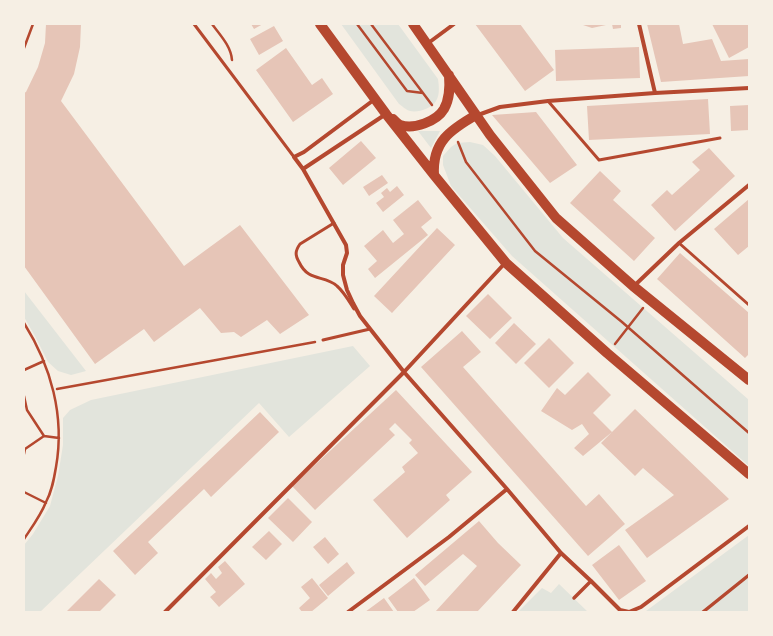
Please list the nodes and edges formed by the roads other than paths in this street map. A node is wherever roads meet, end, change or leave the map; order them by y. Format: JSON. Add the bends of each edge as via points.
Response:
{"nodes":[{"id":1,"x":194,"y":24,"type":"edge"},
{"id":2,"x":320,"y":24,"type":"edge"},
{"id":3,"x":413,"y":24,"type":"edge"},
{"id":4,"x":454,"y":24,"type":"edge"},
{"id":5,"x":639,"y":24,"type":"edge"},
{"id":6,"x":427,"y":44,"type":"junction"},
{"id":7,"x":449,"y":75,"type":"junction"},
{"id":8,"x":749,"y":88,"type":"edge"},
{"id":9,"x":655,"y":93,"type":"junction"},
{"id":10,"x":376,"y":99,"type":"junction"},
{"id":11,"x":548,"y":101,"type":"junction"},
{"id":12,"x":386,"y":114,"type":"junction"},
{"id":13,"x":476,"y":115,"type":"junction"},
{"id":14,"x":720,"y":138,"type":"dead end"},
{"id":15,"x":294,"y":157,"type":"junction"},
{"id":16,"x":303,"y":169,"type":"junction"},
{"id":17,"x":434,"y":175,"type":"junction"},
{"id":18,"x":749,"y":185,"type":"edge"},
{"id":19,"x":334,"y":223,"type":"junction"},
{"id":20,"x":679,"y":243,"type":"junction"},
{"id":21,"x":506,"y":263,"type":"junction"},
{"id":22,"x":633,"y":286,"type":"junction"},
{"id":23,"x":749,"y":305,"type":"edge"},
{"id":24,"x":360,"y":316,"type":"junction"},
{"id":25,"x":370,"y":329,"type":"junction"},
{"id":26,"x":323,"y":340,"type":"road end"},
{"id":27,"x":404,"y":372,"type":"junction"},
{"id":28,"x":749,"y":380,"type":"edge"},
{"id":29,"x":749,"y":474,"type":"edge"},
{"id":30,"x":507,"y":490,"type":"junction"},
{"id":31,"x":749,"y":526,"type":"edge"},
{"id":32,"x":561,"y":553,"type":"junction"},
{"id":33,"x":749,"y":575,"type":"edge"},
{"id":34,"x":591,"y":581,"type":"junction"},
{"id":35,"x":574,"y":598,"type":"dead end"},
{"id":36,"x":165,"y":612,"type":"edge"},
{"id":37,"x":348,"y":612,"type":"edge"},
{"id":38,"x":513,"y":612,"type":"edge"},
{"id":39,"x":629,"y":612,"type":"edge"},
{"id":40,"x":703,"y":612,"type":"edge"}],
"edges":[{"from":1,"to":15,"type":"lane"},
{"from":2,"to":10,"type":"main road"},
{"from":3,"to":6,"type":"main road"},
{"from":4,"to":6,"type":"street"},
{"from":5,"to":9,"type":"street"},
{"from":6,"to":7,"type":"main road"},
{"from":7,"to":12,"type":"main road","via":[[450,91],[446,105],[439,115],[428,122],[411,126],[400,125]]},
{"from":7,"to":13,"type":"main road"},
{"from":8,"to":9,"type":"street"},
{"from":9,"to":11,"type":"street"},
{"from":10,"to":12,"type":"main road"},
{"from":10,"to":15,"type":"street"},
{"from":11,"to":13,"type":"street","via":[[500,107]]},
{"from":11,"to":14,"type":"lane","via":[[599,160]]},
{"from":12,"to":16,"type":"street"},
{"from":12,"to":17,"type":"main road"},
{"from":13,"to":17,"type":"main road","via":[[449,132],[443,140],[433,165]]},
{"from":13,"to":22,"type":"main road","via":[[556,218]]},
{"from":15,"to":16,"type":"street"},
{"from":16,"to":19,"type":"street"},
{"from":17,"to":21,"type":"main road"},
{"from":18,"to":20,"type":"street"},
{"from":19,"to":24,"type":"street","via":[[346,245],[343,276]]},
{"from":19,"to":24,"type":"lane","via":[[300,244],[296,255],[309,275],[337,286]]},
{"from":20,"to":22,"type":"street"},
{"from":20,"to":23,"type":"lane"},
{"from":21,"to":27,"type":"street"},
{"from":21,"to":29,"type":"main road"},
{"from":22,"to":28,"type":"main road"},
{"from":24,"to":25,"type":"street"},
{"from":25,"to":26,"type":"lane"},
{"from":25,"to":27,"type":"street"},
{"from":27,"to":30,"type":"street"},
{"from":27,"to":36,"type":"street"},
{"from":30,"to":32,"type":"street"},
{"from":30,"to":37,"type":"street"},
{"from":31,"to":39,"type":"street","via":[[641,606]]},
{"from":32,"to":34,"type":"street"},
{"from":32,"to":38,"type":"street"},
{"from":33,"to":40,"type":"street"},
{"from":34,"to":35,"type":"street"},
{"from":34,"to":39,"type":"street","via":[[620,610]]}]}
